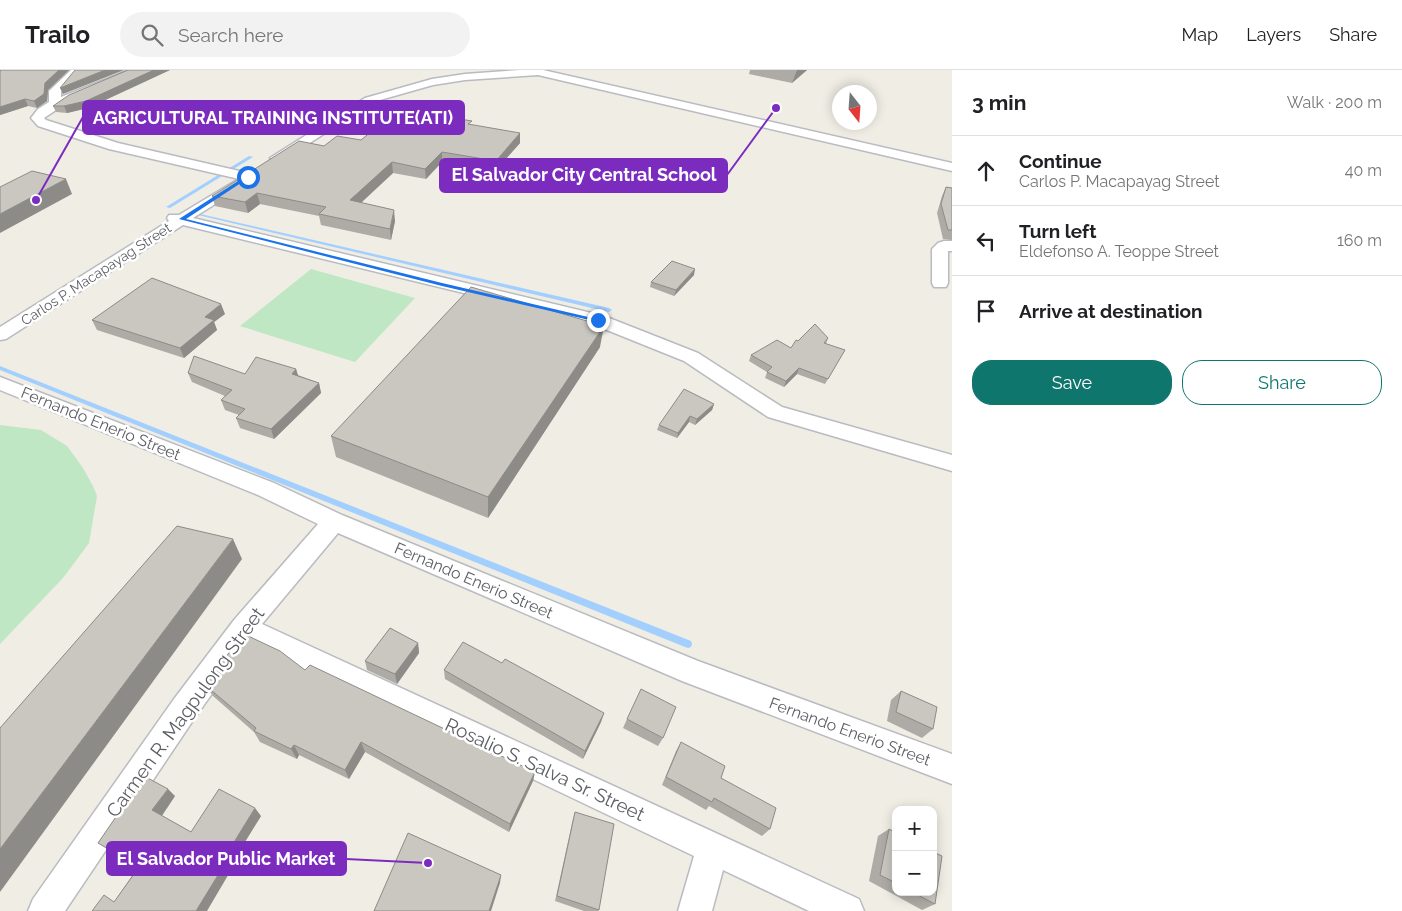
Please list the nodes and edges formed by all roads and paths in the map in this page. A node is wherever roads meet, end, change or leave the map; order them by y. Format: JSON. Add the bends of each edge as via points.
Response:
{"nodes":[{"id":1,"x":79,"y":70,"type":"edge"},
{"id":2,"x":139,"y":70,"type":"edge"},
{"id":3,"x":541,"y":71,"type":"edge"},
{"id":4,"x":55,"y":103,"type":"junction"},
{"id":5,"x":952,"y":167,"type":"edge"},
{"id":6,"x":248,"y":177,"type":"junction"},
{"id":7,"x":178,"y":218,"type":"junction"},
{"id":8,"x":952,"y":246,"type":"edge"},
{"id":9,"x":940,"y":283,"type":"dead end"},
{"id":10,"x":0,"y":335,"type":"edge"},
{"id":11,"x":0,"y":383,"type":"edge"},
{"id":12,"x":952,"y":462,"type":"edge"},
{"id":13,"x":334,"y":521,"type":"junction"},
{"id":14,"x":243,"y":628,"type":"junction"},
{"id":15,"x":952,"y":769,"type":"edge"},
{"id":16,"x":712,"y":848,"type":"junction"},
{"id":17,"x":45,"y":911,"type":"edge"},
{"id":18,"x":695,"y":911,"type":"edge"},
{"id":19,"x":847,"y":911,"type":"edge"}],
"edges":[{"from":1,"to":4,"type":"street","via":[[54,91]]},
{"from":2,"to":4,"type":"street"},
{"from":3,"to":5,"type":"street","name":"Carlos P. Macapayag Street"},
{"from":3,"to":6,"type":"street","name":"Carlos P. Macapayag Street","via":[[432,82],[369,100]]},
{"from":4,"to":6,"type":"street","via":[[39,113],[37,118],[42,123],[114,146]]},
{"from":6,"to":7,"type":"street","name":"Carlos P. Macapayag Street"},
{"from":7,"to":10,"type":"street","name":"Carlos P. Macapayag Street"},
{"from":7,"to":12,"type":"street","via":[[598,320],[690,357],[774,412]]},
{"from":8,"to":9,"type":"street","via":[[940,249]]},
{"from":11,"to":13,"type":"street","name":"Fernando Enerio Street","via":[[266,489]]},
{"from":13,"to":14,"type":"street","name":"Carmen R. Magpulong Street"},
{"from":13,"to":15,"type":"street","name":"Fernando Enerio Street","via":[[692,672]]},
{"from":14,"to":16,"type":"street","name":"Rosalio S. Salva Sr. Street"},
{"from":14,"to":17,"type":"street","name":"Carmen R. Magpulong Street"},
{"from":16,"to":18,"type":"street"},
{"from":16,"to":19,"type":"street","name":"Rosalio S. Salva Sr. Street"}]}
